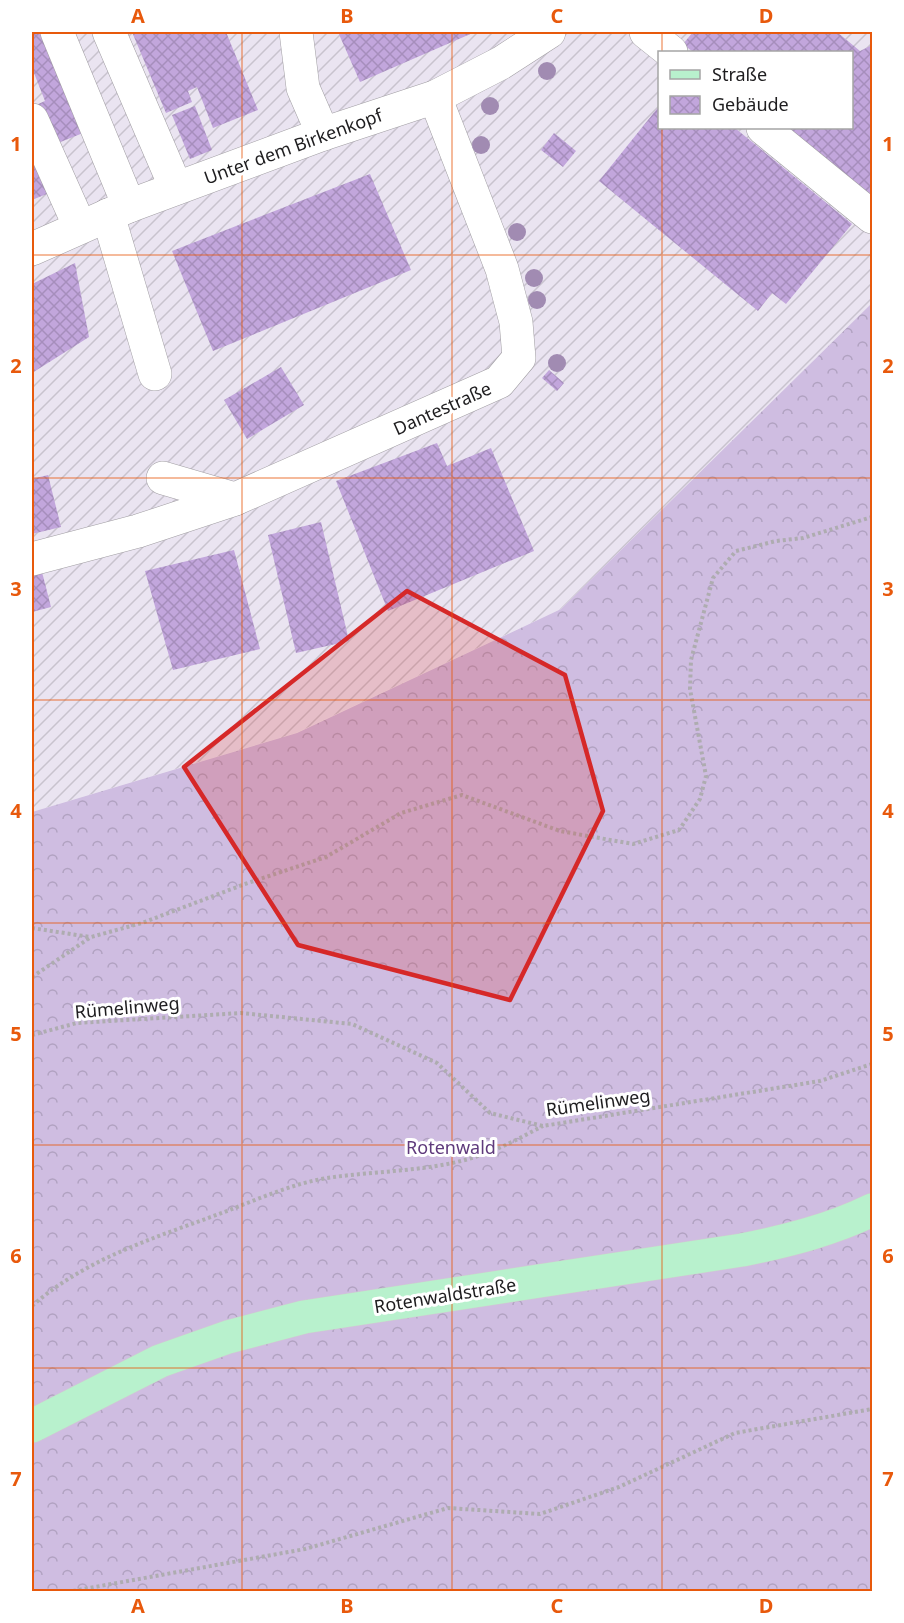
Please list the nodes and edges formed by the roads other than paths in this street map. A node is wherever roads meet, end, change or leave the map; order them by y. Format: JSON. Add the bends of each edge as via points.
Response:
{"nodes":[{"id":1,"x":57,"y":32,"type":"edge"},
{"id":2,"x":109,"y":32,"type":"edge"},
{"id":3,"x":296,"y":32,"type":"edge"},
{"id":4,"x":549,"y":32,"type":"edge"},
{"id":5,"x":646,"y":32,"type":"edge"},
{"id":6,"x":670,"y":51,"type":"edge"},
{"id":7,"x":435,"y":97,"type":"junction"},
{"id":8,"x":32,"y":120,"type":"edge"},
{"id":9,"x":764,"y":129,"type":"edge"},
{"id":10,"x":323,"y":134,"type":"junction"},
{"id":11,"x":176,"y":188,"type":"junction"},
{"id":12,"x":106,"y":216,"type":"junction"},
{"id":13,"x":873,"y":217,"type":"edge"},
{"id":14,"x":32,"y":249,"type":"edge"},
{"id":15,"x":155,"y":375,"type":"dead end"},
{"id":16,"x":163,"y":478,"type":"dead end"},
{"id":17,"x":235,"y":499,"type":"junction"},
{"id":18,"x":32,"y":559,"type":"edge"},
{"id":19,"x":873,"y":1210,"type":"edge"},
{"id":20,"x":32,"y":1426,"type":"edge"}],
"edges":[{"from":1,"to":12,"type":"street"},
{"from":2,"to":11,"type":"street"},
{"from":3,"to":10,"type":"street","via":[[303,88]]},
{"from":4,"to":7,"type":"street","name":"Unter dem Birkenkopf","via":[[501,63]]},
{"from":5,"to":6,"type":"street"},
{"from":7,"to":10,"type":"street","name":"Unter dem Birkenkopf"},
{"from":7,"to":17,"type":"street","name":"Dantestraße","via":[[502,269],[516,322],[519,358],[499,382]]},
{"from":8,"to":12,"type":"street"},
{"from":9,"to":13,"type":"street"},
{"from":10,"to":11,"type":"street","name":"Unter dem Birkenkopf"},
{"from":11,"to":12,"type":"street","name":"Unter dem Birkenkopf"},
{"from":12,"to":14,"type":"street","name":"Unter dem Birkenkopf"},
{"from":12,"to":15,"type":"street"},
{"from":16,"to":17,"type":"street"},
{"from":17,"to":18,"type":"street","name":"Dantestraße","via":[[138,531]]},
{"from":19,"to":20,"type":"main road","name":"Rotenwaldstraße","via":[[795,1239],[753,1248],[304,1317],[228,1337],[160,1361]]}]}
